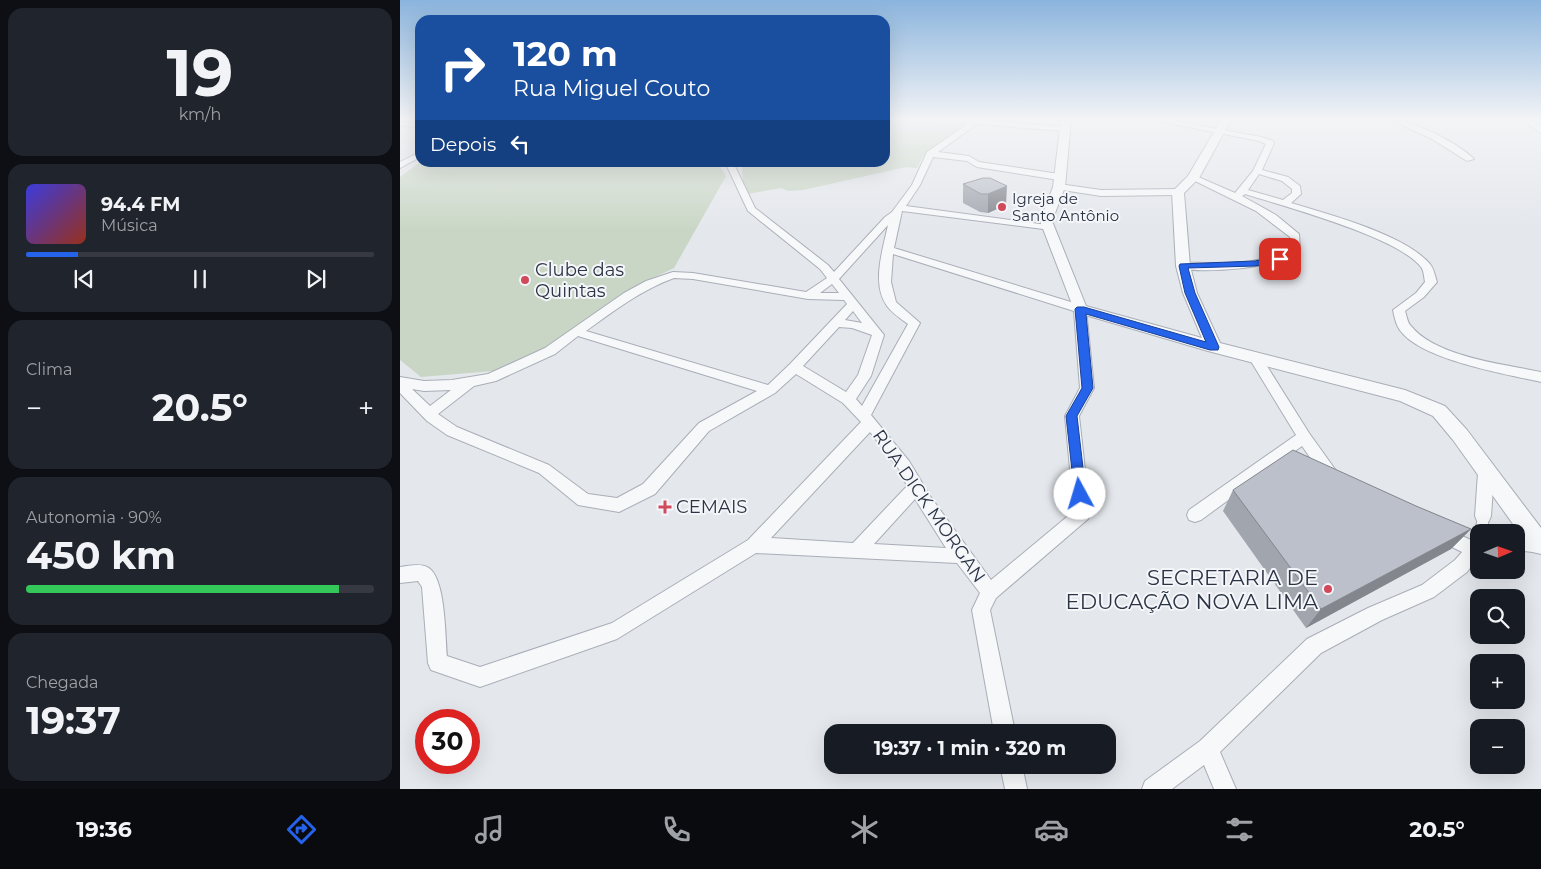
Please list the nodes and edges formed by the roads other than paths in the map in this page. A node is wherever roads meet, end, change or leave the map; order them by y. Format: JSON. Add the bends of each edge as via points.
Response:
{"nodes":[{"id":1,"x":415,"y":157,"type":"edge"},
{"id":2,"x":929,"y":157,"type":"edge"},
{"id":3,"x":952,"y":157,"type":"edge"},
{"id":4,"x":1062,"y":157,"type":"edge"},
{"id":5,"x":1204,"y":157,"type":"edge"},
{"id":6,"x":1265,"y":157,"type":"edge"},
{"id":7,"x":1467,"y":157,"type":"edge"},
{"id":8,"x":1470,"y":159,"type":"dead end"},
{"id":9,"x":400,"y":165,"type":"edge"},
{"id":10,"x":731,"y":167,"type":"edge"},
{"id":11,"x":1258,"y":171,"type":"junction"},
{"id":12,"x":1192,"y":178,"type":"junction"},
{"id":13,"x":1059,"y":182,"type":"junction"},
{"id":14,"x":1178,"y":192,"type":"junction"},
{"id":15,"x":1240,"y":194,"type":"junction"},
{"id":16,"x":1284,"y":204,"type":"junction"},
{"id":17,"x":897,"y":211,"type":"junction"},
{"id":18,"x":1047,"y":228,"type":"junction"},
{"id":19,"x":890,"y":250,"type":"junction"},
{"id":20,"x":1183,"y":266,"type":"junction"},
{"id":21,"x":834,"y":278,"type":"junction"},
{"id":22,"x":808,"y":296,"type":"junction"},
{"id":23,"x":851,"y":300,"type":"junction"},
{"id":24,"x":1080,"y":309,"type":"junction"},
{"id":25,"x":835,"y":323,"type":"junction"},
{"id":26,"x":577,"y":332,"type":"junction"},
{"id":27,"x":878,"y":335,"type":"junction"},
{"id":28,"x":1214,"y":347,"type":"junction"},
{"id":29,"x":1255,"y":358,"type":"junction"},
{"id":30,"x":795,"y":367,"type":"junction"},
{"id":31,"x":1541,"y":378,"type":"edge"},
{"id":32,"x":471,"y":382,"type":"junction"},
{"id":33,"x":400,"y":384,"type":"edge"},
{"id":34,"x":770,"y":390,"type":"junction"},
{"id":35,"x":848,"y":400,"type":"junction"},
{"id":36,"x":429,"y":414,"type":"junction"},
{"id":37,"x":867,"y":419,"type":"junction"},
{"id":38,"x":1304,"y":438,"type":"junction"},
{"id":39,"x":1274,"y":458,"type":"junction"},
{"id":40,"x":1292,"y":466,"type":"edge"},
{"id":41,"x":1311,"y":473,"type":"edge"},
{"id":42,"x":1486,"y":473,"type":"junction"},
{"id":43,"x":916,"y":487,"type":"junction"},
{"id":44,"x":1195,"y":515,"type":"dead end"},
{"id":45,"x":1482,"y":516,"type":"joint"},
{"id":46,"x":1481,"y":524,"type":"edge"},
{"id":47,"x":1432,"y":529,"type":"edge"},
{"id":48,"x":1470,"y":539,"type":"edge"},
{"id":49,"x":754,"y":544,"type":"junction"},
{"id":50,"x":1525,"y":544,"type":"edge"},
{"id":51,"x":1541,"y":545,"type":"edge"},
{"id":52,"x":857,"y":550,"type":"junction"},
{"id":53,"x":1470,"y":553,"type":"edge"},
{"id":54,"x":962,"y":556,"type":"junction"},
{"id":55,"x":400,"y":575,"type":"edge"},
{"id":56,"x":990,"y":592,"type":"junction"},
{"id":57,"x":1003,"y":724,"type":"edge"},
{"id":58,"x":1208,"y":749,"type":"junction"},
{"id":59,"x":1013,"y":774,"type":"edge"},
{"id":60,"x":1016,"y":789,"type":"edge"},
{"id":61,"x":1153,"y":789,"type":"edge"},
{"id":62,"x":1225,"y":789,"type":"edge"}],
"edges":[{"from":1,"to":9,"type":"street"},
{"from":2,"to":17,"type":"street","via":[[916,185]]},
{"from":3,"to":13,"type":"street"},
{"from":4,"to":13,"type":"street"},
{"from":5,"to":12,"type":"street"},
{"from":6,"to":11,"type":"street"},
{"from":7,"to":8,"type":"street"},
{"from":10,"to":21,"type":"street","via":[[752,209]]},
{"from":11,"to":15,"type":"street"},
{"from":11,"to":16,"type":"street","via":[[1285,179],[1297,188],[1296,194]]},
{"from":12,"to":14,"type":"street"},
{"from":12,"to":15,"type":"street"},
{"from":13,"to":14,"type":"street","via":[[1101,193]]},
{"from":13,"to":18,"type":"street","via":[[1046,221]]},
{"from":14,"to":20,"type":"street"},
{"from":15,"to":16,"type":"street"},
{"from":15,"to":20,"type":"street","via":[[1295,236],[1295,250],[1280,259],[1255,264]]},
{"from":16,"to":31,"type":"street","via":[[1380,236],[1407,249],[1426,266],[1431,282],[1420,295],[1399,310],[1399,319],[1422,342],[1448,355]]},
{"from":17,"to":18,"type":"street"},
{"from":17,"to":19,"type":"street"},
{"from":17,"to":21,"type":"street"},
{"from":18,"to":24,"type":"street"},
{"from":19,"to":24,"type":"street"},
{"from":19,"to":37,"type":"street","via":[[884,272],[890,303],[914,323],[875,392]]},
{"from":20,"to":28,"type":"street","via":[[1190,293]]},
{"from":21,"to":22,"type":"street"},
{"from":21,"to":23,"type":"street"},
{"from":22,"to":23,"type":"street"},
{"from":22,"to":26,"type":"street","via":[[673,275],[628,295]]},
{"from":23,"to":25,"type":"street"},
{"from":23,"to":27,"type":"street"},
{"from":24,"to":28,"type":"street"},
{"from":24,"to":56,"type":"street","via":[[1087,388],[1072,416],[1082,514]]},
{"from":25,"to":27,"type":"street","via":[[854,324]]},
{"from":25,"to":30,"type":"street"},
{"from":26,"to":32,"type":"street","via":[[550,351],[491,378]]},
{"from":26,"to":34,"type":"street"},
{"from":27,"to":35,"type":"street","via":[[864,376]]},
{"from":28,"to":29,"type":"street"},
{"from":29,"to":38,"type":"street"},
{"from":29,"to":42,"type":"street","via":[[1405,396],[1439,411]]},
{"from":30,"to":34,"type":"street"},
{"from":30,"to":35,"type":"street","name":"RUA DICK MORGAN"},
{"from":32,"to":33,"type":"street","via":[[424,386]]},
{"from":32,"to":36,"type":"street"},
{"from":33,"to":36,"type":"street"},
{"from":34,"to":36,"type":"street","via":[[704,427],[649,489],[619,505],[584,500],[544,469],[452,431]]},
{"from":35,"to":37,"type":"street","name":"RUA DICK MORGAN"},
{"from":37,"to":43,"type":"street","name":"RUA DICK MORGAN","via":[[904,465]]},
{"from":37,"to":49,"type":"street"},
{"from":38,"to":39,"type":"street"},
{"from":38,"to":41,"type":"street","via":[[1342,486]]},
{"from":39,"to":40,"type":"street"},
{"from":39,"to":44,"type":"street"},
{"from":42,"to":45,"type":"street"},
{"from":42,"to":51,"type":"street"},
{"from":43,"to":52,"type":"street"},
{"from":43,"to":54,"type":"street","name":"RUA DICK MORGAN"},
{"from":45,"to":46,"type":"street"},
{"from":47,"to":48,"type":"street"},
{"from":49,"to":52,"type":"street"},
{"from":49,"to":55,"type":"street","via":[[617,630],[480,677],[438,663],[430,585],[423,573]]},
{"from":50,"to":51,"type":"street"},
{"from":52,"to":54,"type":"street"},
{"from":53,"to":58,"type":"street","via":[[1461,566],[1428,591],[1314,646]]},
{"from":54,"to":56,"type":"street","name":"RUA DICK MORGAN"},
{"from":56,"to":57,"type":"street","via":[[981,610]]},
{"from":58,"to":61,"type":"street"},
{"from":58,"to":62,"type":"street"},
{"from":59,"to":60,"type":"street"}]}
